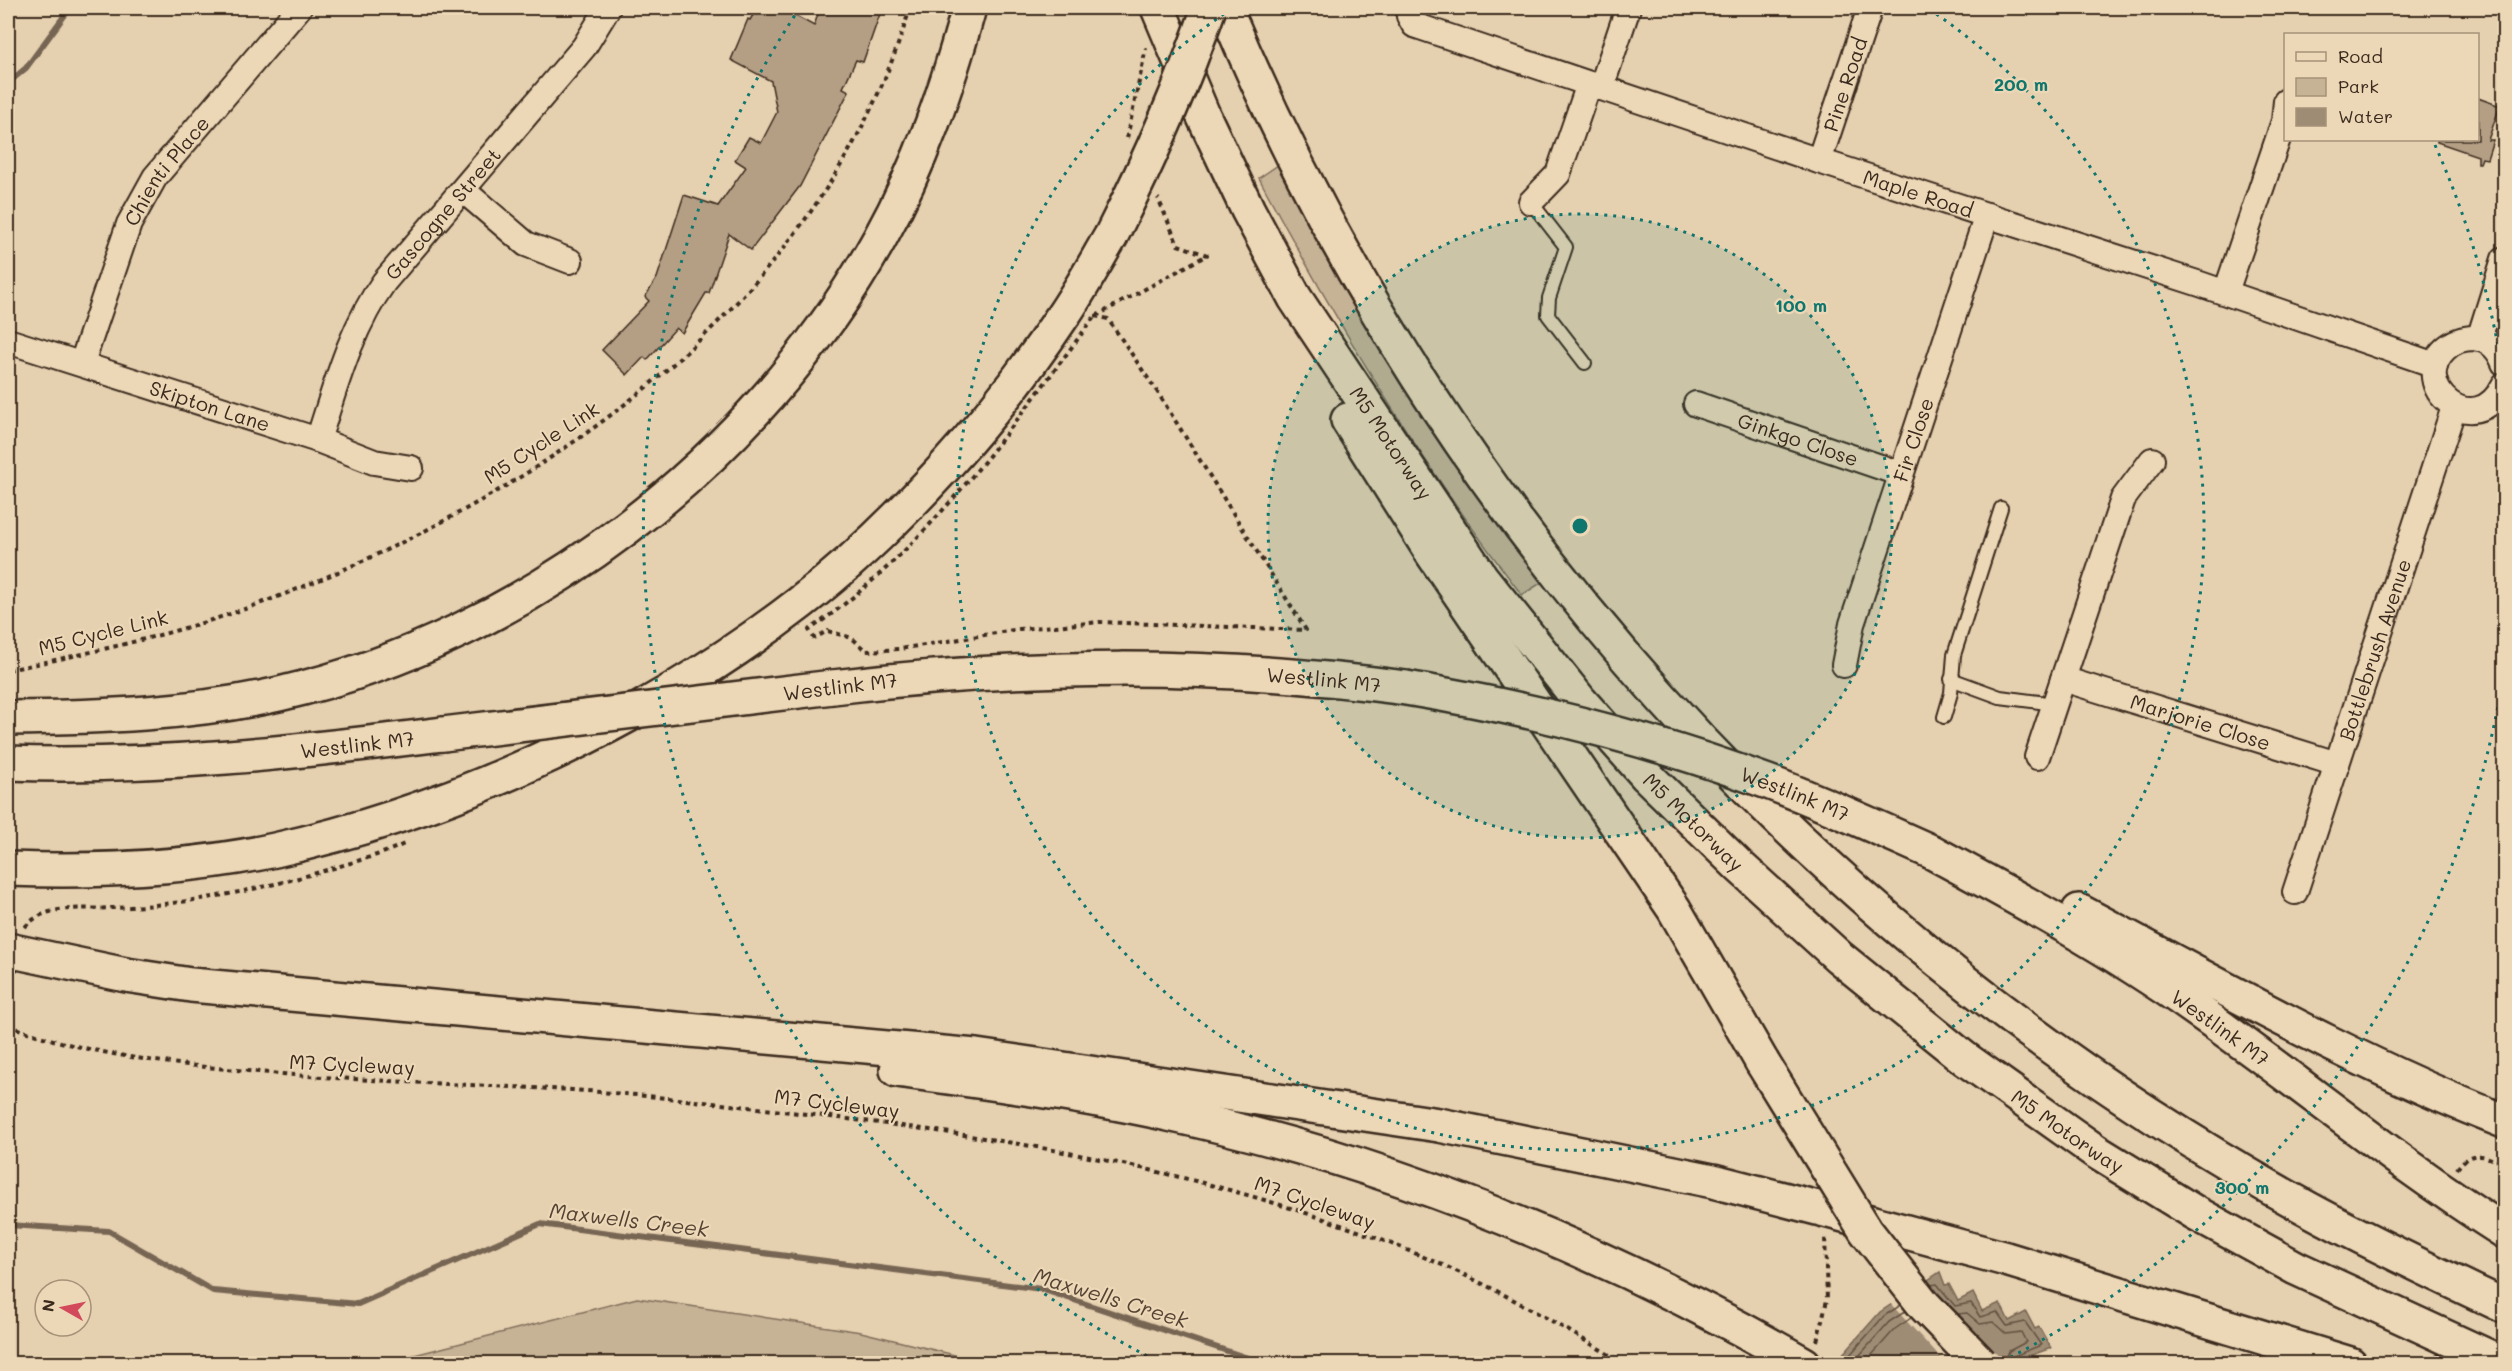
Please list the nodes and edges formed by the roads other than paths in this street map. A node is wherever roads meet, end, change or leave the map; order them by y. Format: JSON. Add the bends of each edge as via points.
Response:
{"nodes":[{"id":1,"x":299,"y":8,"type":"edge"},
{"id":2,"x":608,"y":8,"type":"edge"},
{"id":3,"x":969,"y":8,"type":"edge"},
{"id":4,"x":1158,"y":8,"type":"edge"},
{"id":5,"x":1209,"y":8,"type":"edge"},
{"id":6,"x":1225,"y":8,"type":"edge"},
{"id":7,"x":1628,"y":8,"type":"edge"},
{"id":8,"x":1870,"y":8,"type":"edge"},
{"id":9,"x":1408,"y":12,"type":"edge"},
{"id":10,"x":1595,"y":86,"type":"junction"},
{"id":11,"x":2284,"y":121,"type":"edge"},
{"id":12,"x":1819,"y":161,"type":"junction"},
{"id":13,"x":464,"y":190,"type":"junction"},
{"id":14,"x":1531,"y":202,"type":"joint"},
{"id":15,"x":1987,"y":215,"type":"junction"},
{"id":16,"x":2505,"y":259,"type":"edge"},
{"id":17,"x":570,"y":261,"type":"dead end"},
{"id":18,"x":2226,"y":292,"type":"junction"},
{"id":19,"x":1294,"y":298,"type":"junction"},
{"id":20,"x":2479,"y":339,"type":"junction"},
{"id":21,"x":8,"y":341,"type":"edge"},
{"id":22,"x":82,"y":363,"type":"junction"},
{"id":23,"x":1586,"y":363,"type":"dead end"},
{"id":24,"x":2505,"y":363,"type":"edge"},
{"id":25,"x":2435,"y":365,"type":"junction"},
{"id":26,"x":2505,"y":385,"type":"edge"},
{"id":27,"x":1696,"y":404,"type":"dead end"},
{"id":28,"x":2454,"y":407,"type":"junction"},
{"id":29,"x":318,"y":440,"type":"junction"},
{"id":30,"x":2152,"y":460,"type":"dead end"},
{"id":31,"x":411,"y":468,"type":"dead end"},
{"id":32,"x":1901,"y":474,"type":"junction"},
{"id":33,"x":2001,"y":508,"type":"dead end"},
{"id":34,"x":1844,"y":665,"type":"dead end"},
{"id":35,"x":1951,"y":679,"type":"junction"},
{"id":36,"x":2063,"y":680,"type":"junction"},
{"id":37,"x":2055,"y":704,"type":"junction"},
{"id":38,"x":1944,"y":717,"type":"dead end"},
{"id":39,"x":8,"y":718,"type":"edge"},
{"id":40,"x":2037,"y":757,"type":"dead end"},
{"id":41,"x":8,"y":763,"type":"edge"},
{"id":42,"x":2337,"y":764,"type":"junction"},
{"id":43,"x":8,"y":869,"type":"edge"},
{"id":44,"x":1993,"y":875,"type":"junction"},
{"id":45,"x":2295,"y":892,"type":"dead end"},
{"id":46,"x":8,"y":950,"type":"edge"},
{"id":47,"x":482,"y":1012,"type":"junction"},
{"id":48,"x":2505,"y":1121,"type":"edge"},
{"id":49,"x":2505,"y":1231,"type":"edge"},
{"id":50,"x":2505,"y":1306,"type":"edge"},
{"id":51,"x":1810,"y":1353,"type":"edge"},
{"id":52,"x":1982,"y":1364,"type":"edge"},
{"id":53,"x":2350,"y":1364,"type":"edge"},
{"id":54,"x":2504,"y":1364,"type":"edge"}],
"edges":[{"from":1,"to":22,"type":"street","name":"Chienti Place","via":[[154,177],[129,224]]},
{"from":2,"to":13,"type":"street","name":"Gascogne Street","via":[[584,47]]},
{"from":3,"to":39,"type":"highway","via":[[925,147],[880,239],[840,301],[790,368],[722,443],[655,504],[592,552],[486,618],[379,665],[291,690],[192,708],[103,716]]},
{"from":4,"to":19,"type":"highway","name":"M5 Motorway","via":[[1238,189]]},
{"from":5,"to":43,"type":"highway","bridge":true,"via":[[1184,81],[1150,159],[1063,316],[1010,389],[953,457],[883,529],[801,603],[705,670],[537,761],[436,803],[313,841],[263,852],[191,863]]},
{"from":6,"to":50,"type":"highway","via":[[1288,150],[1386,329],[1467,453],[1539,553],[1617,648],[1750,793],[1916,942],[2106,1085],[2303,1206]]},
{"from":7,"to":10,"type":"street"},
{"from":8,"to":12,"type":"street","name":"Pine Road"},
{"from":9,"to":10,"type":"street","name":"Maple Road","via":[[1414,25]]},
{"from":10,"to":12,"type":"street","name":"Maple Road"},
{"from":10,"to":14,"type":"street","via":[[1558,174]]},
{"from":11,"to":18,"type":"street"},
{"from":12,"to":15,"type":"street","name":"Maple Road"},
{"from":13,"to":17,"type":"street","via":[[526,244]]},
{"from":13,"to":29,"type":"street","name":"Gascogne Street","via":[[364,310],[350,340]]},
{"from":14,"to":23,"type":"lane","via":[[1566,248],[1549,298],[1548,315]]},
{"from":15,"to":18,"type":"street","name":"Maple Road"},
{"from":15,"to":32,"type":"street","name":"Fir Close"},
{"from":16,"to":20,"type":"street"},
{"from":18,"to":25,"type":"street","name":"Maple Road"},
{"from":19,"to":52,"type":"highway","bridge":true,"via":[[1328,386],[1365,448],[1674,909],[1866,1231],[1924,1305]]},
{"from":19,"to":54,"type":"highway","name":"M5 Motorway","via":[[1481,576],[1581,702],[1655,784],[1839,957],[1964,1058],[2095,1151],[2184,1206],[2296,1268]]},
{"from":20,"to":24,"type":"street","via":[[2490,343]]},
{"from":20,"to":25,"type":"street","via":[[2464,338],[2452,343],[2440,353]]},
{"from":21,"to":22,"type":"street","name":"Skipton Lane"},
{"from":22,"to":29,"type":"street","name":"Skipton Lane"},
{"from":25,"to":28,"type":"street","via":[[2437,389]]},
{"from":26,"to":28,"type":"street","via":[[2499,396],[2483,408],[2470,411]]},
{"from":27,"to":32,"type":"street","name":"Ginkgo Close"},
{"from":28,"to":42,"type":"street","name":"Bottlebrush Avenue"},
{"from":29,"to":31,"type":"street","name":"Skipton Lane","via":[[374,462]]},
{"from":30,"to":36,"type":"street","via":[[2123,499]]},
{"from":32,"to":34,"type":"street","name":"Fir Close","via":[[1852,624]]},
{"from":33,"to":35,"type":"lane","via":[[1954,656]]},
{"from":35,"to":37,"type":"lane","via":[[2010,700]]},
{"from":35,"to":38,"type":"lane"},
{"from":36,"to":37,"type":"street"},
{"from":36,"to":42,"type":"street","name":"Marjorie Close"},
{"from":37,"to":40,"type":"street"},
{"from":41,"to":44,"type":"highway","name":"Westlink M7","bridge":true,"via":[[194,761],[314,750],[975,673],[1090,667],[1271,673],[1406,688],[1554,717],[1696,757],[1824,804],[1932,852],[1954,846]]},
{"from":42,"to":45,"type":"street","name":"Bottlebrush Avenue"},
{"from":44,"to":48,"type":"highway","via":[[2409,1081]]},
{"from":44,"to":49,"type":"highway","name":"Westlink M7","via":[[2194,1007],[2330,1110]]},
{"from":46,"to":47,"type":"highway","via":[[126,975],[270,993]]},
{"from":47,"to":51,"type":"highway","via":[[1037,1089],[1213,1125],[1306,1150],[1479,1208],[1614,1264],[1754,1335]]},
{"from":47,"to":53,"type":"highway","via":[[976,1056],[1439,1125],[1713,1181],[1829,1211],[2006,1259]]}]}
